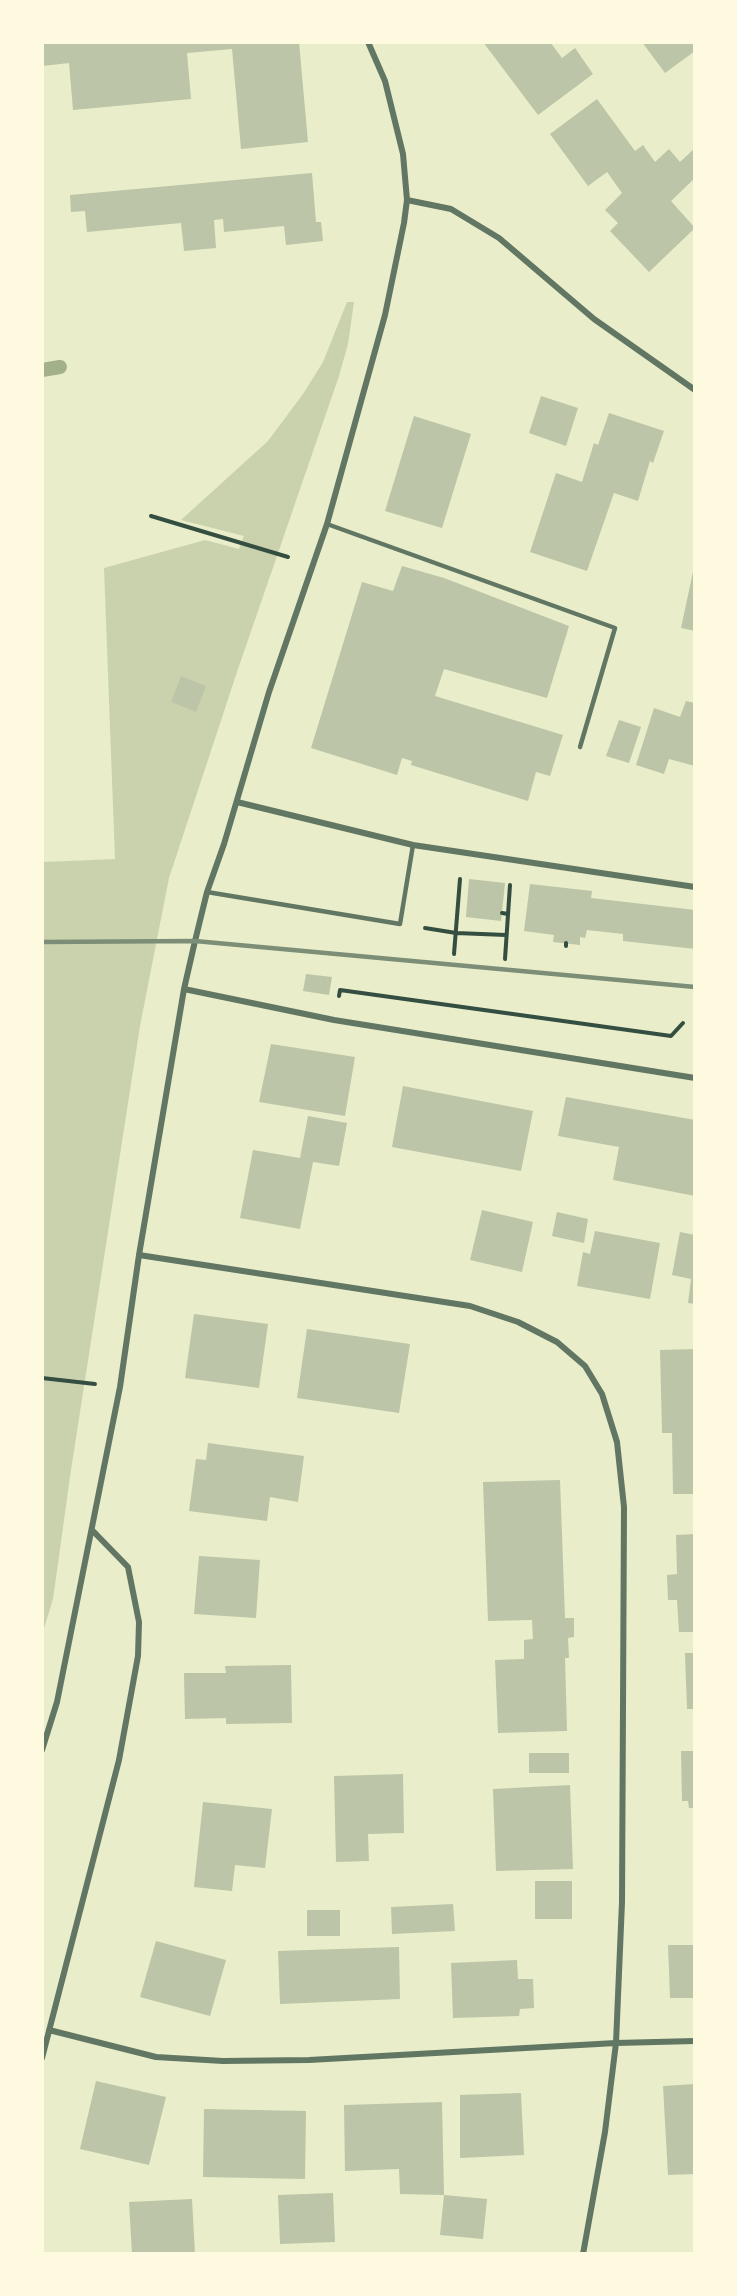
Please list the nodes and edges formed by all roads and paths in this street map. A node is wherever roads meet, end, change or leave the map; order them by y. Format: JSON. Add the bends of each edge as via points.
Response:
{"nodes":[{"id":1,"x":368,"y":42,"type":"edge"},
{"id":2,"x":407,"y":200,"type":"junction"},
{"id":3,"x":694,"y":387,"type":"edge"},
{"id":4,"x":151,"y":516,"type":"dead end"},
{"id":5,"x":327,"y":524,"type":"junction"},
{"id":6,"x":314,"y":564,"type":"junction"},
{"id":7,"x":580,"y":747,"type":"dead end"},
{"id":8,"x":237,"y":802,"type":"junction"},
{"id":9,"x":412,"y":845,"type":"junction"},
{"id":10,"x":461,"y":851,"type":"junction"},
{"id":11,"x":512,"y":859,"type":"junction"},
{"id":12,"x":695,"y":887,"type":"edge"},
{"id":13,"x":207,"y":892,"type":"junction"},
{"id":14,"x":502,"y":913,"type":"dead end"},
{"id":15,"x":508,"y":914,"type":"junction"},
{"id":16,"x":456,"y":933,"type":"junction"},
{"id":17,"x":506,"y":935,"type":"junction"},
{"id":18,"x":454,"y":954,"type":"dead end"},
{"id":19,"x":505,"y":959,"type":"dead end"},
{"id":20,"x":184,"y":989,"type":"junction"},
{"id":21,"x":340,"y":990,"type":"dead end"},
{"id":22,"x":683,"y":1023,"type":"dead end"},
{"id":23,"x":695,"y":1078,"type":"edge"},
{"id":24,"x":139,"y":1255,"type":"junction"},
{"id":25,"x":42,"y":1378,"type":"edge"},
{"id":26,"x":120,"y":1387,"type":"junction"},
{"id":27,"x":92,"y":1530,"type":"junction"},
{"id":28,"x":42,"y":1750,"type":"edge"},
{"id":29,"x":49,"y":2030,"type":"junction"},
{"id":30,"x":695,"y":2041,"type":"edge"},
{"id":31,"x":616,"y":2043,"type":"junction"},
{"id":32,"x":42,"y":2058,"type":"edge"},
{"id":33,"x":583,"y":2254,"type":"edge"}],
"edges":[{"from":1,"to":2,"type":"street","via":[[397,123]]},
{"from":2,"to":3,"type":"street","via":[[451,209],[499,238],[594,319]]},
{"from":2,"to":5,"type":"street","via":[[385,315]]},
{"from":4,"to":6,"type":"path"},
{"from":5,"to":6,"type":"street"},
{"from":5,"to":7,"type":"lane","via":[[615,628]]},
{"from":6,"to":8,"type":"street","via":[[269,692]]},
{"from":8,"to":9,"type":"street"},
{"from":8,"to":13,"type":"street"},
{"from":9,"to":10,"type":"street"},
{"from":9,"to":13,"type":"lane","via":[[400,924]]},
{"from":10,"to":11,"type":"street"},
{"from":10,"to":16,"type":"path"},
{"from":11,"to":12,"type":"street"},
{"from":11,"to":15,"type":"path"},
{"from":13,"to":20,"type":"street"},
{"from":14,"to":15,"type":"path"},
{"from":15,"to":17,"type":"path"},
{"from":16,"to":17,"type":"path"},
{"from":16,"to":18,"type":"path"},
{"from":17,"to":19,"type":"path"},
{"from":20,"to":23,"type":"street","via":[[334,1020]]},
{"from":20,"to":24,"type":"street"},
{"from":21,"to":22,"type":"path","via":[[670,1036]]},
{"from":24,"to":26,"type":"street"},
{"from":24,"to":31,"type":"street","via":[[470,1306],[518,1322],[557,1342],[585,1366],[602,1394],[617,1442],[624,1507],[622,1902]]},
{"from":25,"to":26,"type":"path"},
{"from":26,"to":27,"type":"street"},
{"from":27,"to":28,"type":"street","via":[[57,1702]]},
{"from":27,"to":29,"type":"street","via":[[128,1567],[139,1622],[138,1656],[119,1760]]},
{"from":29,"to":31,"type":"street","via":[[156,2057],[223,2061]]},
{"from":29,"to":32,"type":"street"},
{"from":30,"to":31,"type":"street"},
{"from":31,"to":33,"type":"street"}]}
